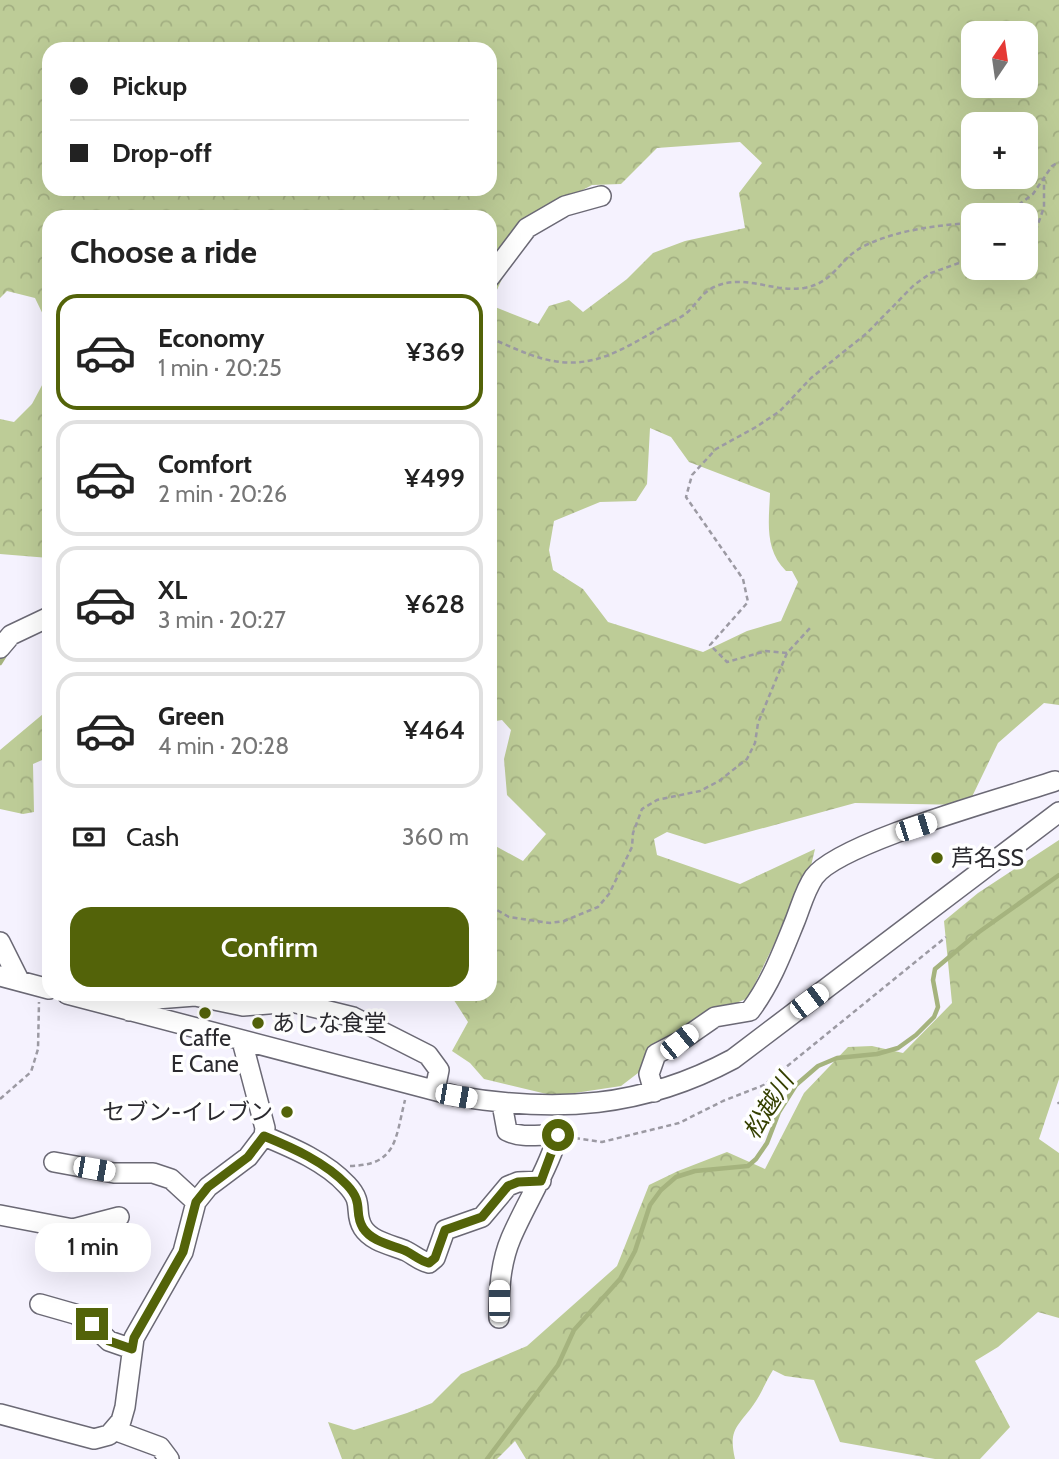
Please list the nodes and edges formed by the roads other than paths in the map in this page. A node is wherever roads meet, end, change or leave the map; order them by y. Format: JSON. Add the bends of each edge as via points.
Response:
{"nodes":[{"id":1,"x":601,"y":196,"type":"dead end"},
{"id":2,"x":497,"y":268,"type":"edge"},
{"id":3,"x":42,"y":620,"type":"edge"},
{"id":4,"x":0,"y":648,"type":"edge"},
{"id":5,"x":1055,"y":781,"type":"dead end"},
{"id":6,"x":1059,"y":812,"type":"edge"},
{"id":7,"x":0,"y":942,"type":"edge"},
{"id":8,"x":9,"y":978,"type":"edge"},
{"id":9,"x":42,"y":987,"type":"edge"},
{"id":10,"x":93,"y":1001,"type":"edge"},
{"id":11,"x":152,"y":1001,"type":"edge"},
{"id":12,"x":224,"y":1001,"type":"edge"},
{"id":13,"x":129,"y":1011,"type":"junction"},
{"id":14,"x":242,"y":1041,"type":"junction"},
{"id":15,"x":435,"y":1090,"type":"junction"},
{"id":16,"x":654,"y":1092,"type":"junction"},
{"id":17,"x":502,"y":1104,"type":"junction"},
{"id":18,"x":264,"y":1136,"type":"junction"},
{"id":19,"x":54,"y":1162,"type":"dead end"},
{"id":20,"x":541,"y":1181,"type":"junction"},
{"id":21,"x":196,"y":1202,"type":"junction"},
{"id":22,"x":0,"y":1215,"type":"edge"},
{"id":23,"x":119,"y":1217,"type":"dead end"},
{"id":24,"x":40,"y":1304,"type":"dead end"},
{"id":25,"x":499,"y":1318,"type":"dead end"},
{"id":26,"x":132,"y":1349,"type":"junction"},
{"id":27,"x":0,"y":1414,"type":"edge"},
{"id":28,"x":114,"y":1430,"type":"junction"},
{"id":29,"x":169,"y":1459,"type":"edge"}],
"edges":[{"from":1,"to":2,"type":"street","via":[[565,206],[527,228]]},
{"from":3,"to":4,"type":"street","via":[[11,635]]},
{"from":5,"to":16,"type":"street","via":[[893,834],[832,861],[816,874],[807,890],[774,975],[750,1011],[715,1017],[656,1054],[649,1074]]},
{"from":6,"to":16,"type":"street","via":[[733,1059],[702,1076]]},
{"from":7,"to":8,"type":"street"},
{"from":8,"to":9,"type":"street"},
{"from":10,"to":13,"type":"street"},
{"from":11,"to":13,"type":"street"},
{"from":12,"to":15,"type":"street","via":[[243,1006],[292,1002],[353,1017],[428,1055],[439,1070]]},
{"from":13,"to":14,"type":"street"},
{"from":14,"to":15,"type":"street"},
{"from":14,"to":18,"type":"street"},
{"from":15,"to":17,"type":"street"},
{"from":16,"to":17,"type":"street","via":[[580,1105]]},
{"from":17,"to":20,"type":"street","via":[[507,1131],[520,1138],[558,1135]]},
{"from":18,"to":20,"type":"street","via":[[292,1147],[346,1183],[359,1199],[364,1229],[375,1239],[429,1263],[445,1230],[482,1217],[508,1186]]},
{"from":18,"to":21,"type":"street","via":[[248,1157]]},
{"from":19,"to":21,"type":"street","via":[[114,1173],[153,1173],[171,1179]]},
{"from":20,"to":25,"type":"street","via":[[510,1241],[499,1284]]},
{"from":21,"to":26,"type":"street","via":[[183,1252]]},
{"from":22,"to":23,"type":"street","via":[[73,1229]]},
{"from":24,"to":26,"type":"street","via":[[75,1314],[109,1341]]},
{"from":26,"to":28,"type":"street","via":[[125,1407]]},
{"from":27,"to":28,"type":"street","via":[[94,1439]]},
{"from":28,"to":29,"type":"street","via":[[160,1447]]}]}
